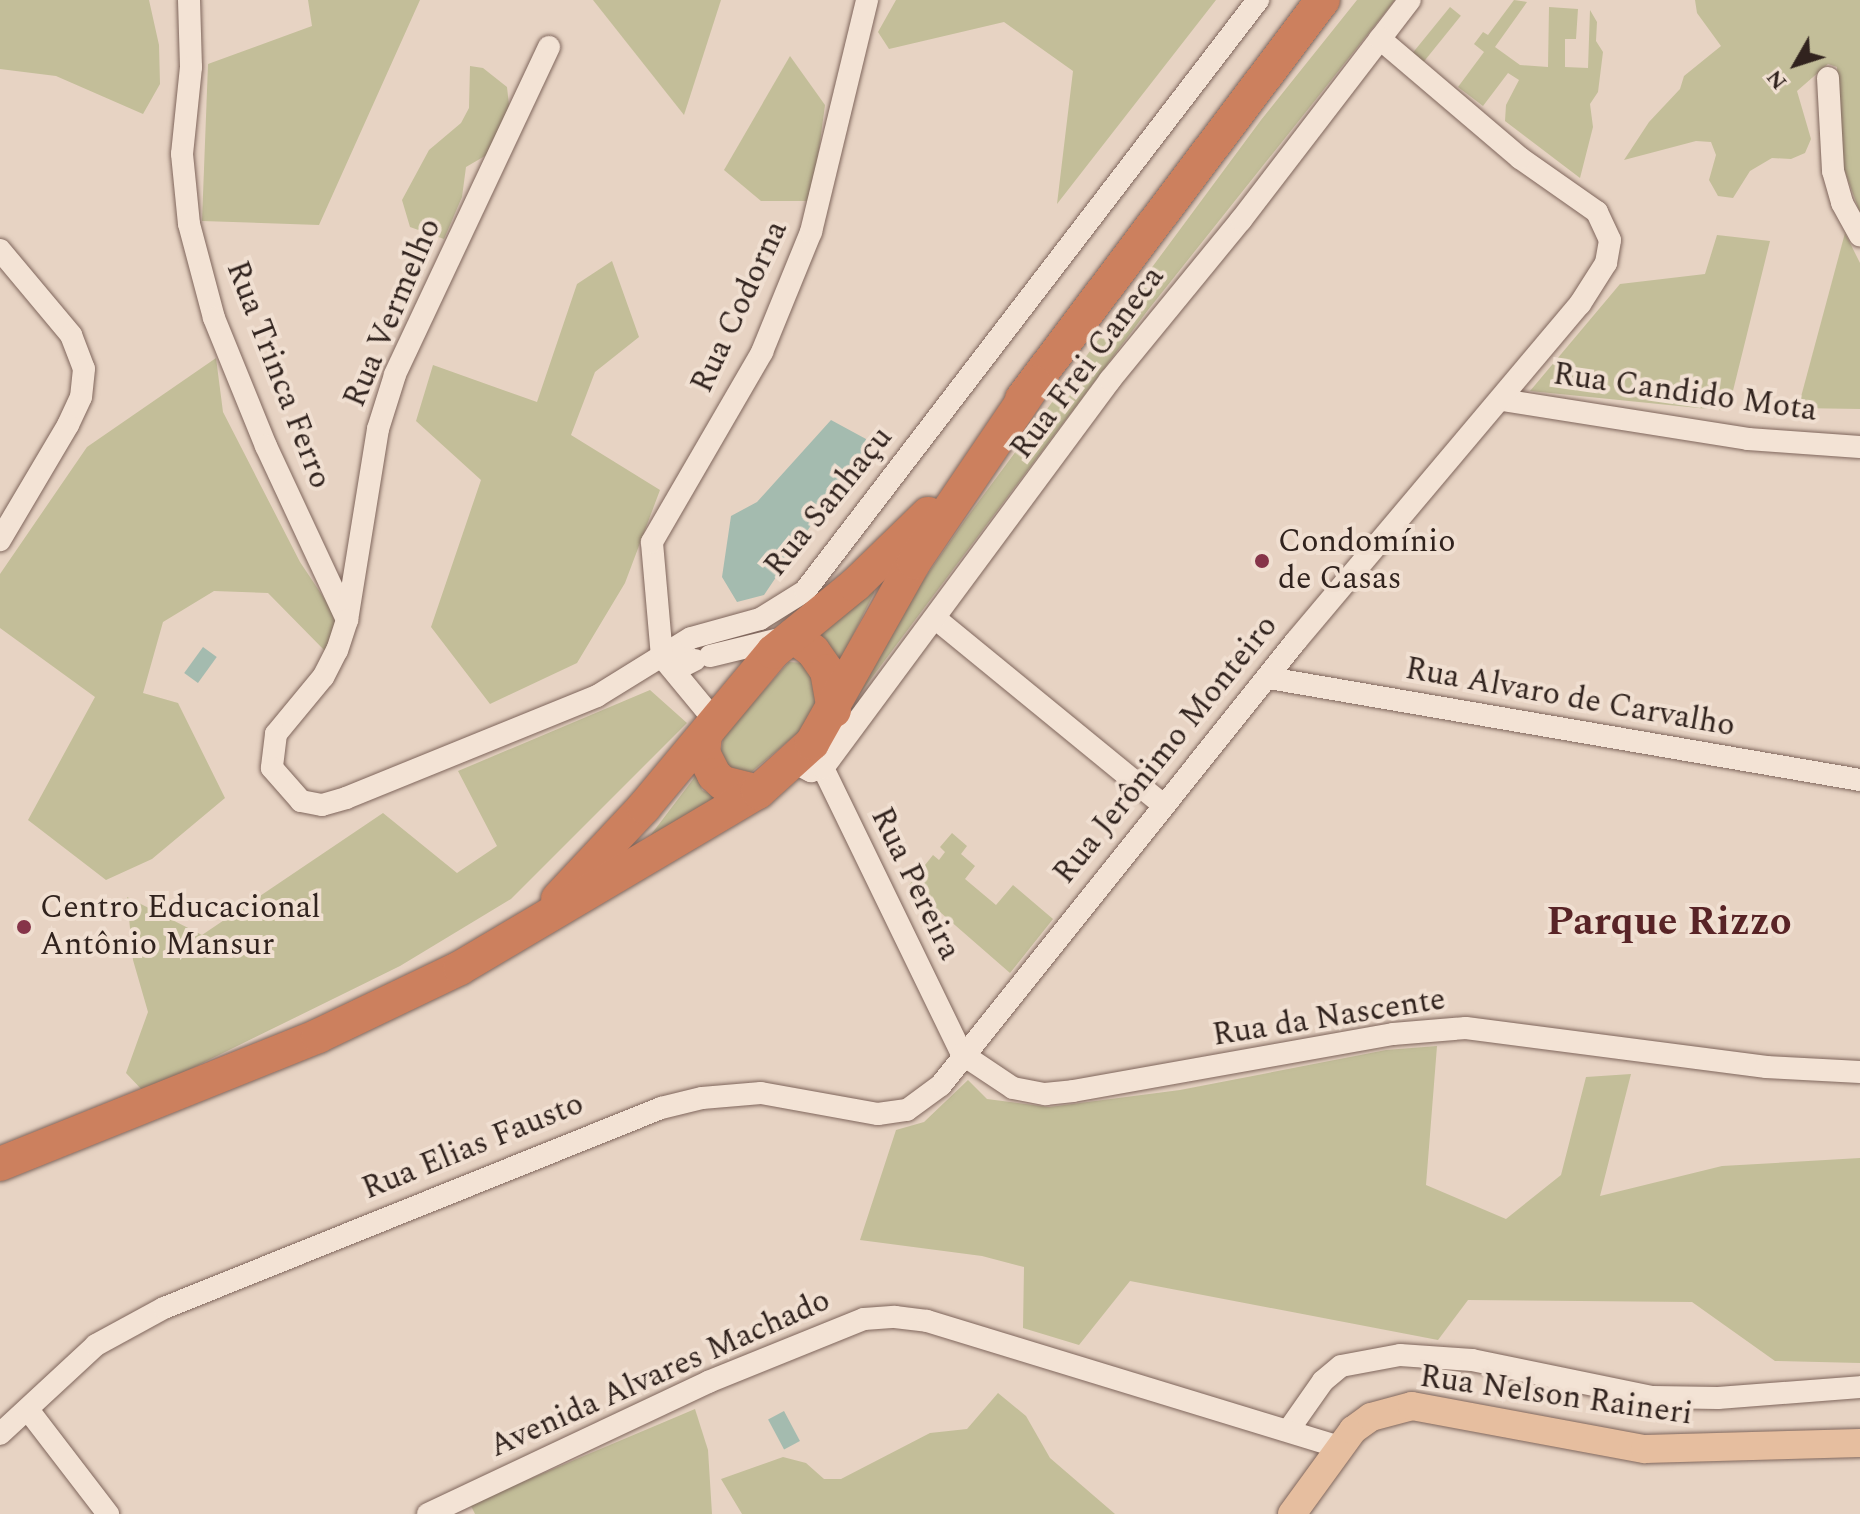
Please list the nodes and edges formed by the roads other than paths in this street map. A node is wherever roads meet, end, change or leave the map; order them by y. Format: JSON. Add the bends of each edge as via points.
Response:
{"nodes":[{"id":1,"x":189,"y":0,"type":"edge"},
{"id":2,"x":867,"y":0,"type":"edge"},
{"id":3,"x":1258,"y":0,"type":"edge"},
{"id":4,"x":1323,"y":0,"type":"edge"},
{"id":5,"x":1410,"y":0,"type":"edge"},
{"id":6,"x":1380,"y":39,"type":"junction"},
{"id":7,"x":549,"y":47,"type":"dead end"},
{"id":8,"x":1828,"y":78,"type":"dead end"},
{"id":9,"x":1860,"y":235,"type":"edge"},
{"id":10,"x":0,"y":250,"type":"edge"},
{"id":11,"x":1035,"y":383,"type":"junction"},
{"id":12,"x":1502,"y":400,"type":"junction"},
{"id":13,"x":1860,"y":447,"type":"edge"},
{"id":14,"x":0,"y":540,"type":"edge"},
{"id":15,"x":936,"y":619,"type":"junction"},
{"id":16,"x":347,"y":620,"type":"junction"},
{"id":17,"x":793,"y":636,"type":"junction"},
{"id":18,"x":685,"y":661,"type":"junction"},
{"id":19,"x":822,"y":664,"type":"junction"},
{"id":20,"x":1269,"y":678,"type":"junction"},
{"id":21,"x":748,"y":684,"type":"junction"},
{"id":22,"x":834,"y":710,"type":"junction"},
{"id":23,"x":710,"y":728,"type":"junction"},
{"id":24,"x":809,"y":766,"type":"junction"},
{"id":25,"x":1860,"y":780,"type":"edge"},
{"id":26,"x":758,"y":792,"type":"junction"},
{"id":27,"x":1163,"y":805,"type":"junction"},
{"id":28,"x":524,"y":933,"type":"junction"},
{"id":29,"x":962,"y":1054,"type":"junction"},
{"id":30,"x":1860,"y":1072,"type":"edge"},
{"id":31,"x":0,"y":1164,"type":"edge"},
{"id":32,"x":1860,"y":1387,"type":"edge"},
{"id":33,"x":29,"y":1411,"type":"junction"},
{"id":34,"x":1290,"y":1428,"type":"junction"},
{"id":35,"x":0,"y":1434,"type":"edge"},
{"id":36,"x":1860,"y":1443,"type":"edge"},
{"id":37,"x":1337,"y":1446,"type":"junction"},
{"id":38,"x":108,"y":1514,"type":"edge"},
{"id":39,"x":428,"y":1514,"type":"edge"},
{"id":40,"x":1292,"y":1514,"type":"edge"}],
"edges":[{"from":1,"to":16,"type":"street","name":"Rua Trinca Ferro","via":[[191,67],[182,154],[189,224],[214,318],[266,446]]},
{"from":2,"to":18,"type":"street","name":"Rua Codorna","via":[[811,232],[762,352],[652,542]]},
{"from":3,"to":18,"type":"street","name":"Rua Sanhaçu","via":[[805,591],[760,619],[691,638]]},
{"from":4,"to":11,"type":"highway"},
{"from":5,"to":6,"type":"street","name":"Rua Frei Caneca"},
{"from":6,"to":12,"type":"street","name":"Rua Jerônimo Monteiro","via":[[1520,158],[1597,212],[1607,229],[1610,251],[1595,283]]},
{"from":6,"to":15,"type":"street","name":"Rua Frei Caneca","via":[[1110,380]]},
{"from":7,"to":16,"type":"street","name":"Rua Vermelho","via":[[395,375],[378,429]]},
{"from":8,"to":9,"type":"street","via":[[1833,171],[1842,203]]},
{"from":10,"to":14,"type":"street","via":[[71,335],[84,369],[81,397],[68,425]]},
{"from":11,"to":17,"type":"highway","via":[[914,528]]},
{"from":11,"to":22,"type":"highway","via":[[914,562]]},
{"from":12,"to":13,"type":"street","name":"Rua Candido Mota","via":[[1748,439]]},
{"from":12,"to":20,"type":"street","name":"Rua Jerônimo Monteiro","via":[[1396,519]]},
{"from":15,"to":24,"type":"street","name":"Rua Frei Caneca"},
{"from":15,"to":27,"type":"street"},
{"from":16,"to":18,"type":"street","name":"Rua Sanhaçu","via":[[323,677],[276,734],[270,751],[278,779],[301,801],[322,805],[346,798]]},
{"from":17,"to":18,"type":"street"},
{"from":17,"to":19,"type":"highway"},
{"from":17,"to":21,"type":"highway"},
{"from":18,"to":23,"type":"street"},
{"from":19,"to":21,"type":"highway","via":[[805,655],[787,656]]},
{"from":19,"to":22,"type":"highway","via":[[833,689]]},
{"from":20,"to":25,"type":"street","name":"Rua Alvaro de Carvalho"},
{"from":20,"to":27,"type":"street","name":"Rua Jerônimo Monteiro"},
{"from":21,"to":23,"type":"highway"},
{"from":22,"to":24,"type":"highway"},
{"from":23,"to":26,"type":"highway","via":[[703,753],[714,775],[723,783]]},
{"from":23,"to":28,"type":"highway","via":[[602,855]]},
{"from":24,"to":26,"type":"highway"},
{"from":24,"to":29,"type":"street","name":"Rua Pereira"},
{"from":26,"to":28,"type":"highway"},
{"from":27,"to":29,"type":"street","name":"Rua Jerônimo Monteiro"},
{"from":28,"to":31,"type":"highway","via":[[318,1036]]},
{"from":29,"to":30,"type":"street","name":"Rua da Nascente","via":[[1013,1088],[1045,1094],[1393,1034],[1466,1028],[1766,1067]]},
{"from":29,"to":33,"type":"street","name":"Rua Elias Fausto","via":[[941,1085],[907,1110],[857,1112],[761,1093],[661,1108],[164,1308],[96,1345]]},
{"from":32,"to":34,"type":"street","via":[[1730,1398],[1653,1397],[1472,1360],[1400,1355],[1341,1366],[1323,1381]]},
{"from":33,"to":35,"type":"street","name":"Rua Elias Fausto"},
{"from":33,"to":38,"type":"street"},
{"from":34,"to":37,"type":"street","name":"Avenida Alvares Machado"},
{"from":34,"to":39,"type":"street","name":"Avenida Alvares Machado","via":[[927,1321],[864,1319],[708,1382]]},
{"from":36,"to":37,"type":"main road","name":"Rua Nelson Raineri","via":[[1645,1449],[1412,1406],[1371,1417]]},
{"from":37,"to":40,"type":"main road","name":"Rua Nelson Raineri"}]}
